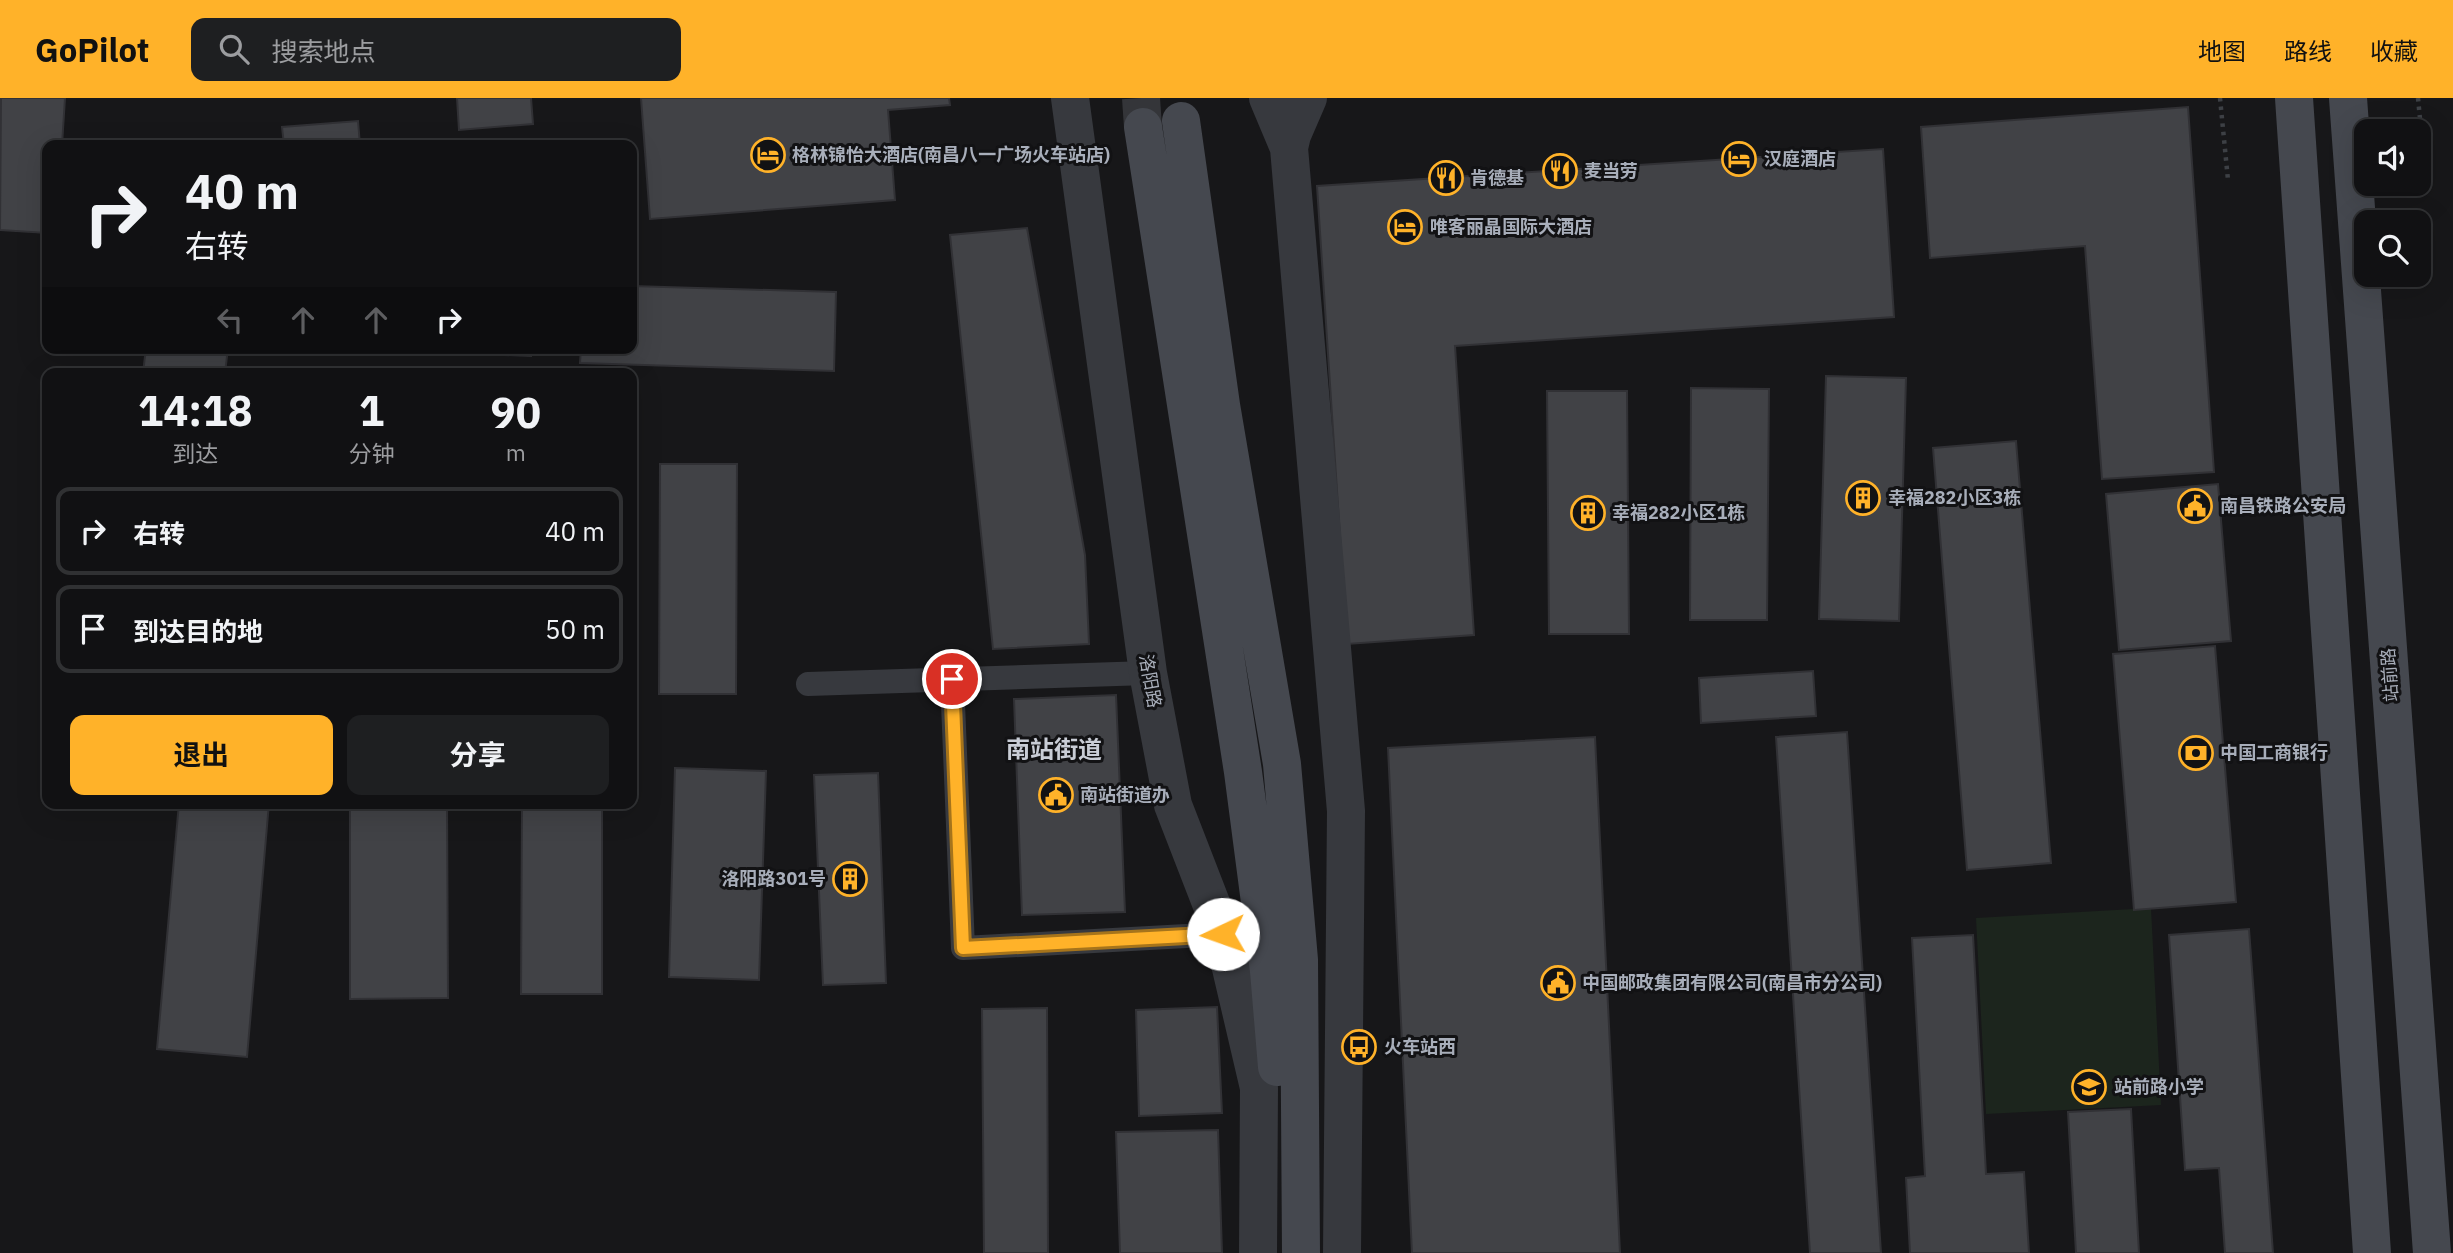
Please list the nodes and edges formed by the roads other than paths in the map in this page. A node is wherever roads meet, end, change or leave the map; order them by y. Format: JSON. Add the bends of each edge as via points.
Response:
{"nodes":[{"id":1,"x":1268,"y":98,"type":"edge"},
{"id":2,"x":1308,"y":98,"type":"edge"},
{"id":3,"x":2349,"y":99,"type":"edge"},
{"id":4,"x":1072,"y":102,"type":"edge"},
{"id":5,"x":2294,"y":103,"type":"edge"},
{"id":6,"x":1181,"y":121,"type":"tunnel mouth"},
{"id":7,"x":1143,"y":127,"type":"tunnel mouth"},
{"id":8,"x":1289,"y":148,"type":"junction"},
{"id":9,"x":1148,"y":673,"type":"junction"},
{"id":10,"x":952,"y":679,"type":"junction"},
{"id":11,"x":807,"y":684,"type":"dead end"},
{"id":12,"x":1223,"y":934,"type":"junction"},
{"id":13,"x":1258,"y":1253,"type":"edge"},
{"id":14,"x":1277,"y":1253,"type":"edge"},
{"id":15,"x":1301,"y":1253,"type":"edge"},
{"id":16,"x":1342,"y":1253,"type":"edge"},
{"id":17,"x":2372,"y":1253,"type":"edge"},
{"id":18,"x":2432,"y":1253,"type":"edge"}],
"edges":[{"from":1,"to":8,"type":"street"},
{"from":2,"to":8,"type":"street"},
{"from":3,"to":5,"type":"main road"},
{"from":3,"to":18,"type":"main road","name":"站前路"},
{"from":4,"to":9,"type":"street","name":"洛阳路"},
{"from":5,"to":17,"type":"main road"},
{"from":6,"to":15,"type":"main road","via":[[1221,405],[1282,764],[1299,960]]},
{"from":7,"to":14,"type":"main road","via":[[1243,772],[1269,971],[1279,1093]]},
{"from":8,"to":16,"type":"street","via":[[1346,811]]},
{"from":9,"to":10,"type":"lane"},
{"from":9,"to":12,"type":"street","name":"洛阳路","via":[[1173,804]]},
{"from":10,"to":11,"type":"lane"},
{"from":10,"to":12,"type":"lane","via":[[963,948]]},
{"from":12,"to":13,"type":"street","name":"洛阳路","via":[[1259,1088]]}]}
